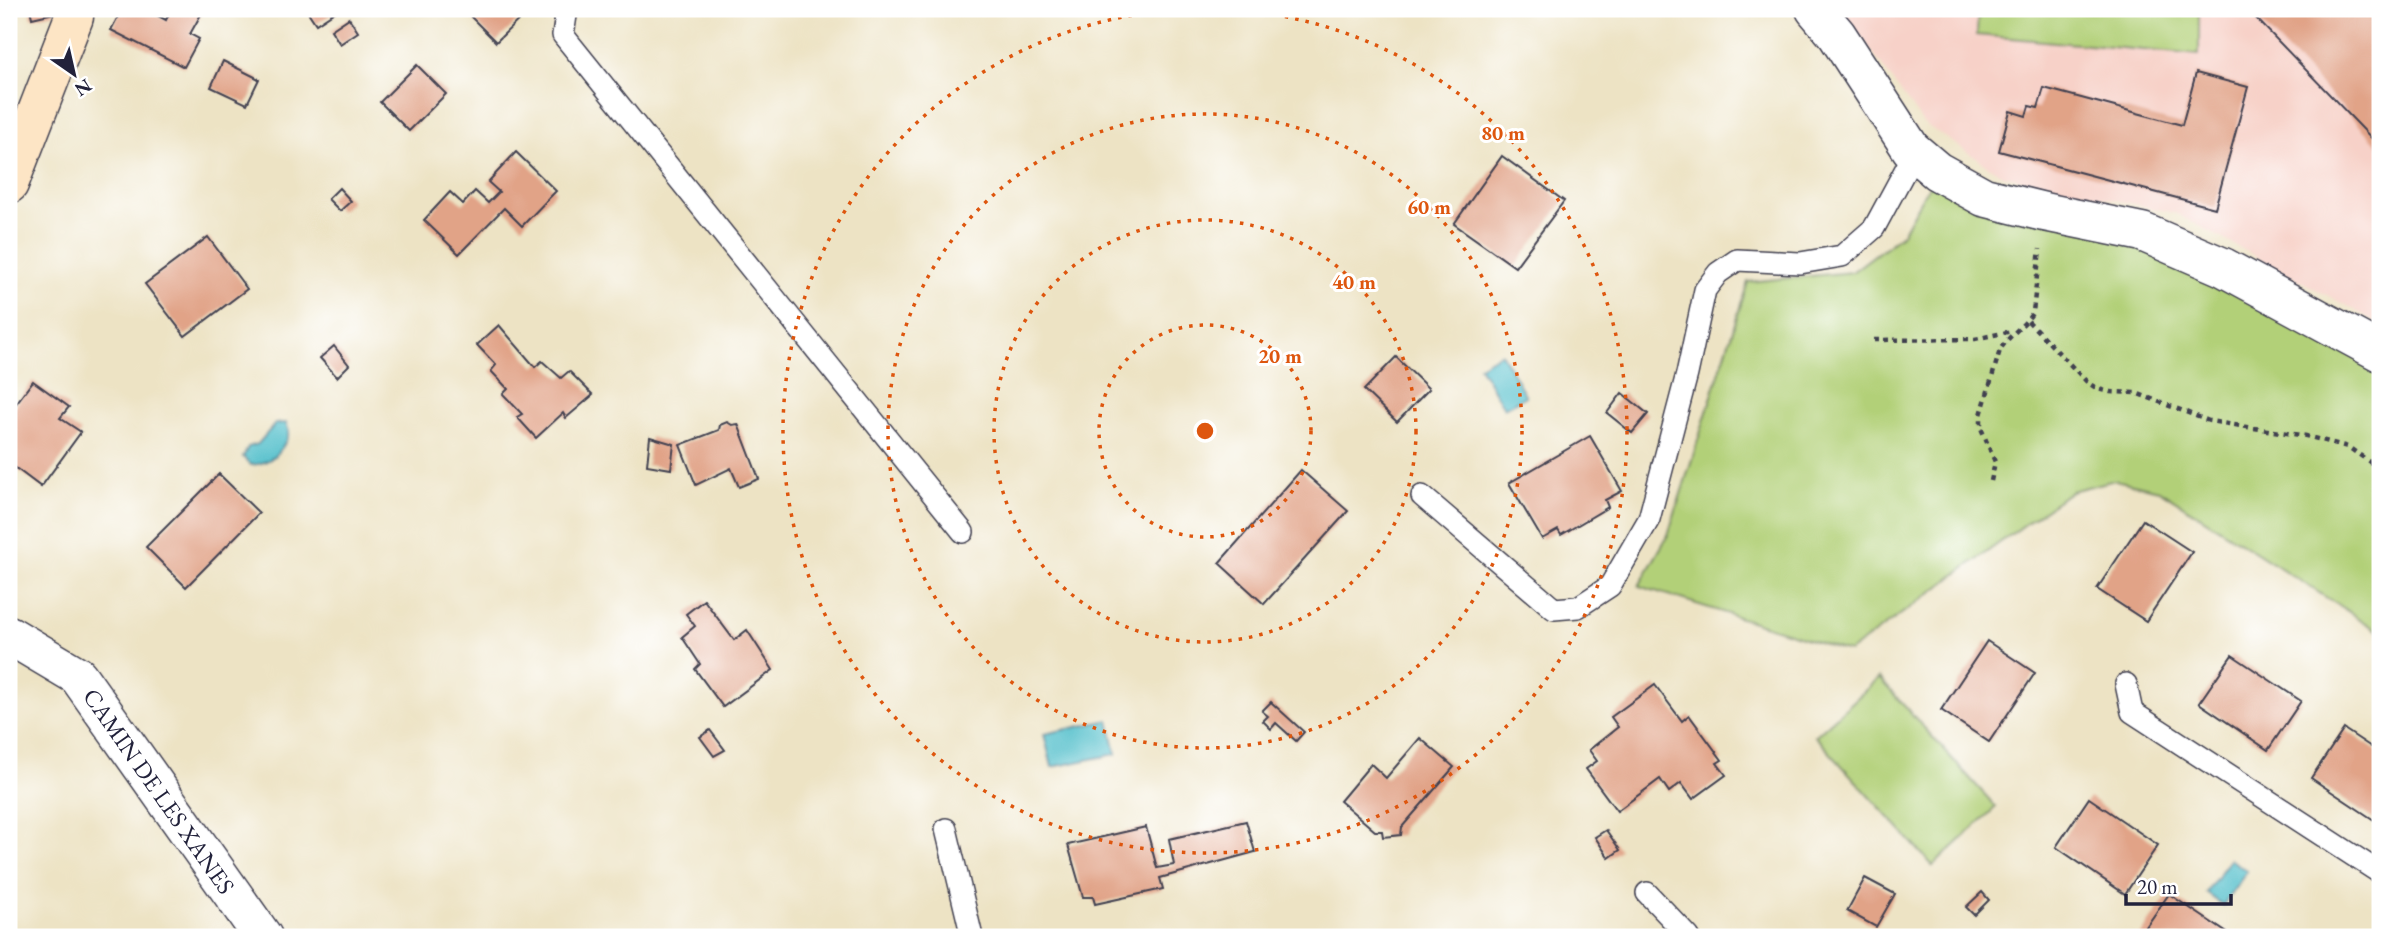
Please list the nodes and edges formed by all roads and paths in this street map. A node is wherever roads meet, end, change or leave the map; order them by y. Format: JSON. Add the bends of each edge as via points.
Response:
{"nodes":[{"id":1,"x":73,"y":9,"type":"edge"},
{"id":2,"x":567,"y":9,"type":"edge"},
{"id":3,"x":1815,"y":9,"type":"edge"},
{"id":4,"x":1915,"y":152,"type":"junction"},
{"id":5,"x":9,"y":184,"type":"edge"},
{"id":6,"x":2044,"y":212,"type":"junction"},
{"id":7,"x":2028,"y":321,"type":"junction"},
{"id":8,"x":2015,"y":331,"type":"junction"},
{"id":9,"x":1874,"y":340,"type":"dead end"},
{"id":10,"x":2380,"y":352,"type":"edge"},
{"id":11,"x":2380,"y":469,"type":"edge"},
{"id":12,"x":1992,"y":481,"type":"dead end"},
{"id":13,"x":1422,"y":496,"type":"dead end"},
{"id":14,"x":963,"y":532,"type":"dead end"},
{"id":15,"x":9,"y":635,"type":"edge"},
{"id":16,"x":2126,"y":684,"type":"dead end"},
{"id":17,"x":946,"y":829,"type":"dead end"},
{"id":18,"x":2380,"y":873,"type":"edge"},
{"id":19,"x":1647,"y":893,"type":"dead end"},
{"id":20,"x":262,"y":937,"type":"edge"},
{"id":21,"x":972,"y":937,"type":"edge"},
{"id":22,"x":1689,"y":937,"type":"edge"}],
"edges":[{"from":1,"to":5,"type":"street","via":[[74,17]]},
{"from":2,"to":14,"type":"lane","via":[[563,35]]},
{"from":3,"to":4,"type":"street","via":[[1837,34]]},
{"from":4,"to":6,"type":"street","via":[[1937,171],[1984,197]]},
{"from":4,"to":13,"type":"lane","via":[[1874,228],[1842,256],[1800,263],[1737,260],[1718,273],[1706,290],[1649,519],[1610,586],[1578,607],[1554,609]]},
{"from":6,"to":7,"type":"path","via":[[2033,312]]},
{"from":6,"to":10,"type":"street","via":[[2141,232],[2223,267]]},
{"from":7,"to":8,"type":"path"},
{"from":7,"to":11,"type":"path","via":[[2098,389],[2136,393],[2209,421],[2348,447]]},
{"from":8,"to":9,"type":"path","via":[[1975,339]]},
{"from":8,"to":12,"type":"path","via":[[2000,350],[1981,415],[1994,462]]},
{"from":15,"to":20,"type":"street","name":"CAMIN DE LES XANES","via":[[78,676]]},
{"from":16,"to":18,"type":"lane","via":[[2132,712]]},
{"from":17,"to":21,"type":"lane"},
{"from":19,"to":22,"type":"lane"}]}
